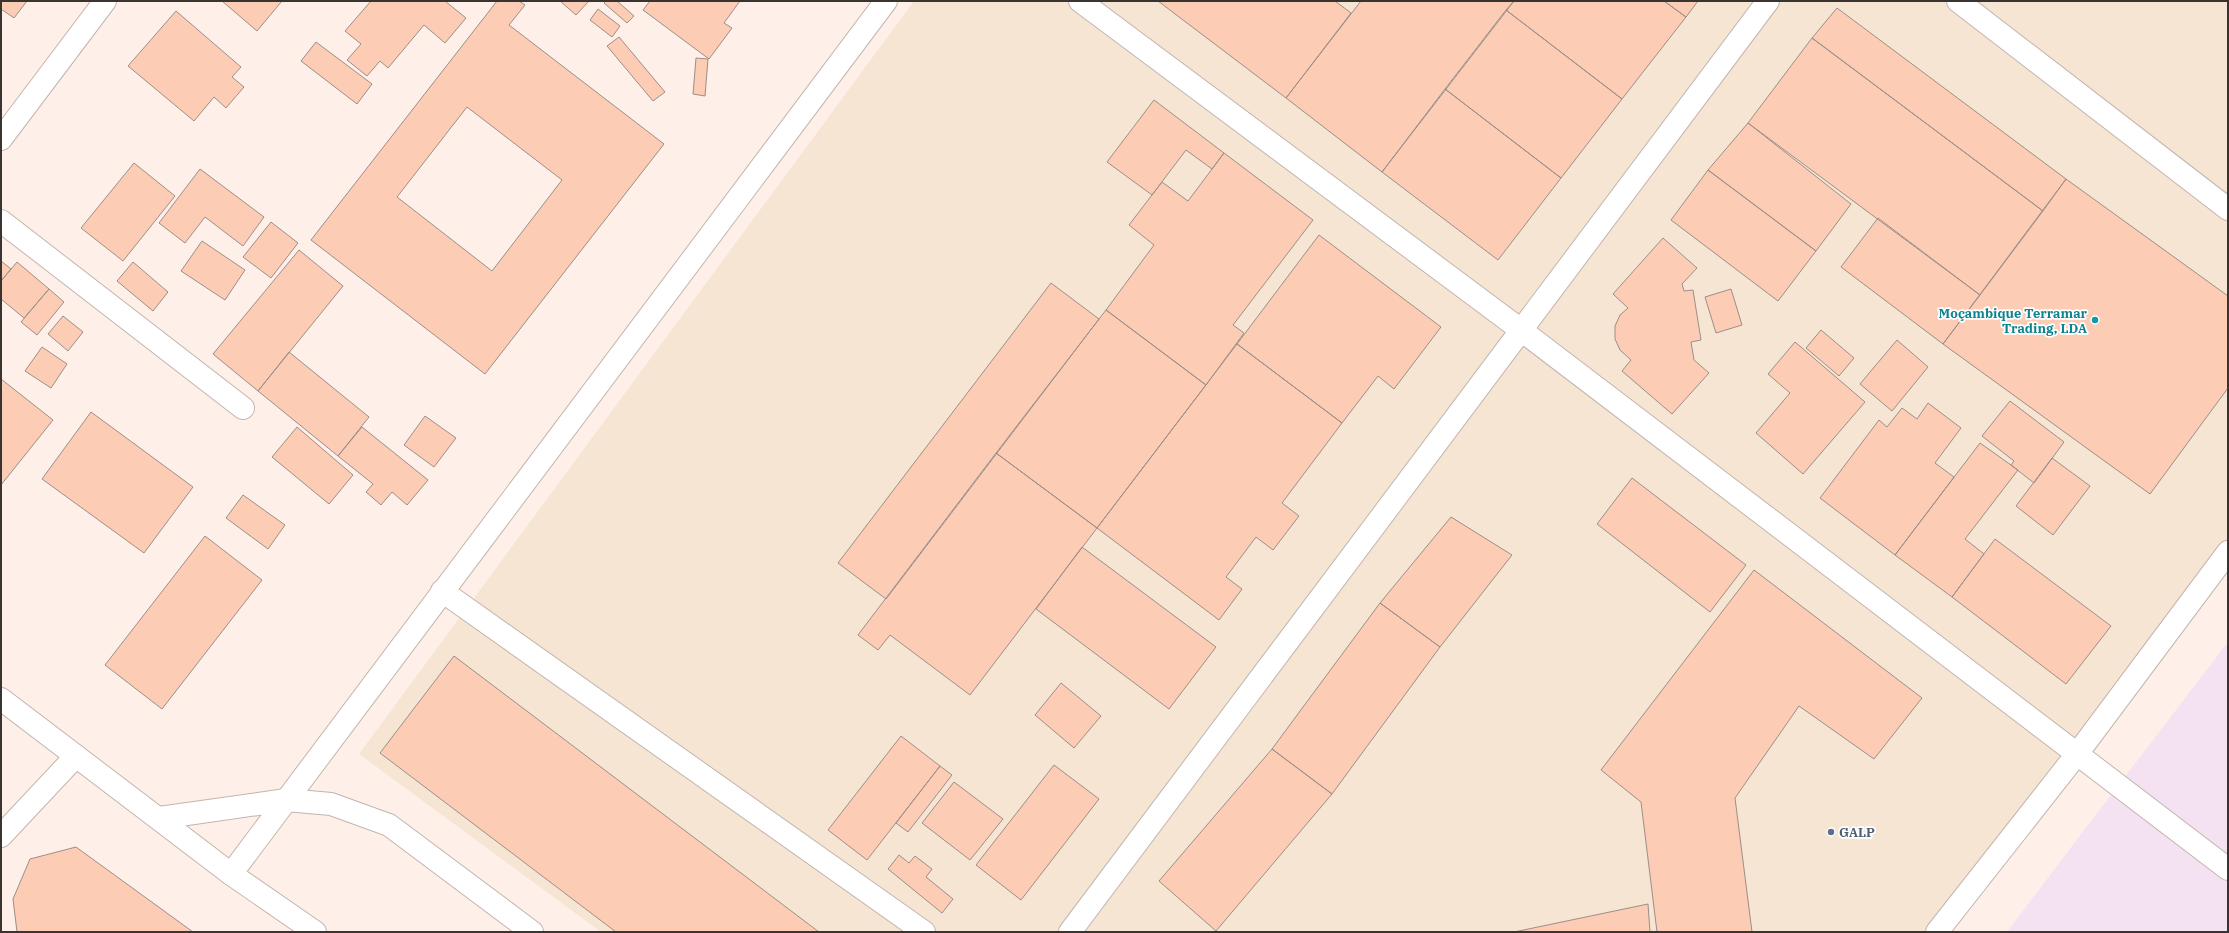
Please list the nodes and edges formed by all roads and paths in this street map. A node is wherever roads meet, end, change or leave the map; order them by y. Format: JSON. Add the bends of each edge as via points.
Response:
{"nodes":[{"id":1,"x":105,"y":1,"type":"edge"},
{"id":2,"x":886,"y":1,"type":"edge"},
{"id":3,"x":1080,"y":1,"type":"edge"},
{"id":4,"x":1768,"y":1,"type":"edge"},
{"id":5,"x":1958,"y":1,"type":"edge"},
{"id":6,"x":1,"y":139,"type":"edge"},
{"id":7,"x":2228,"y":208,"type":"edge"},
{"id":8,"x":1,"y":221,"type":"edge"},
{"id":9,"x":1521,"y":330,"type":"junction"},
{"id":10,"x":243,"y":408,"type":"dead end"},
{"id":11,"x":2228,"y":552,"type":"edge"},
{"id":12,"x":442,"y":592,"type":"junction"},
{"id":13,"x":1,"y":699,"type":"edge"},
{"id":14,"x":2077,"y":754,"type":"junction"},
{"id":15,"x":76,"y":756,"type":"junction"},
{"id":16,"x":286,"y":800,"type":"junction"},
{"id":17,"x":159,"y":818,"type":"junction"},
{"id":18,"x":1,"y":836,"type":"edge"},
{"id":19,"x":2228,"y":869,"type":"edge"},
{"id":20,"x":231,"y":874,"type":"junction"},
{"id":21,"x":315,"y":932,"type":"edge"},
{"id":22,"x":532,"y":932,"type":"edge"},
{"id":23,"x":924,"y":932,"type":"edge"},
{"id":24,"x":1070,"y":932,"type":"edge"},
{"id":25,"x":1937,"y":932,"type":"edge"}],
"edges":[{"from":1,"to":6,"type":"street"},
{"from":2,"to":12,"type":"street"},
{"from":3,"to":9,"type":"street"},
{"from":4,"to":9,"type":"street"},
{"from":5,"to":7,"type":"street"},
{"from":8,"to":10,"type":"street"},
{"from":9,"to":14,"type":"street"},
{"from":9,"to":24,"type":"street"},
{"from":11,"to":14,"type":"street"},
{"from":12,"to":16,"type":"street"},
{"from":12,"to":23,"type":"street"},
{"from":13,"to":15,"type":"street"},
{"from":14,"to":19,"type":"street"},
{"from":14,"to":25,"type":"street"},
{"from":15,"to":17,"type":"street"},
{"from":15,"to":18,"type":"street"},
{"from":16,"to":17,"type":"street"},
{"from":16,"to":20,"type":"street"},
{"from":16,"to":22,"type":"street","via":[[331,804],[389,825]]},
{"from":17,"to":20,"type":"street"},
{"from":20,"to":21,"type":"street"}]}
